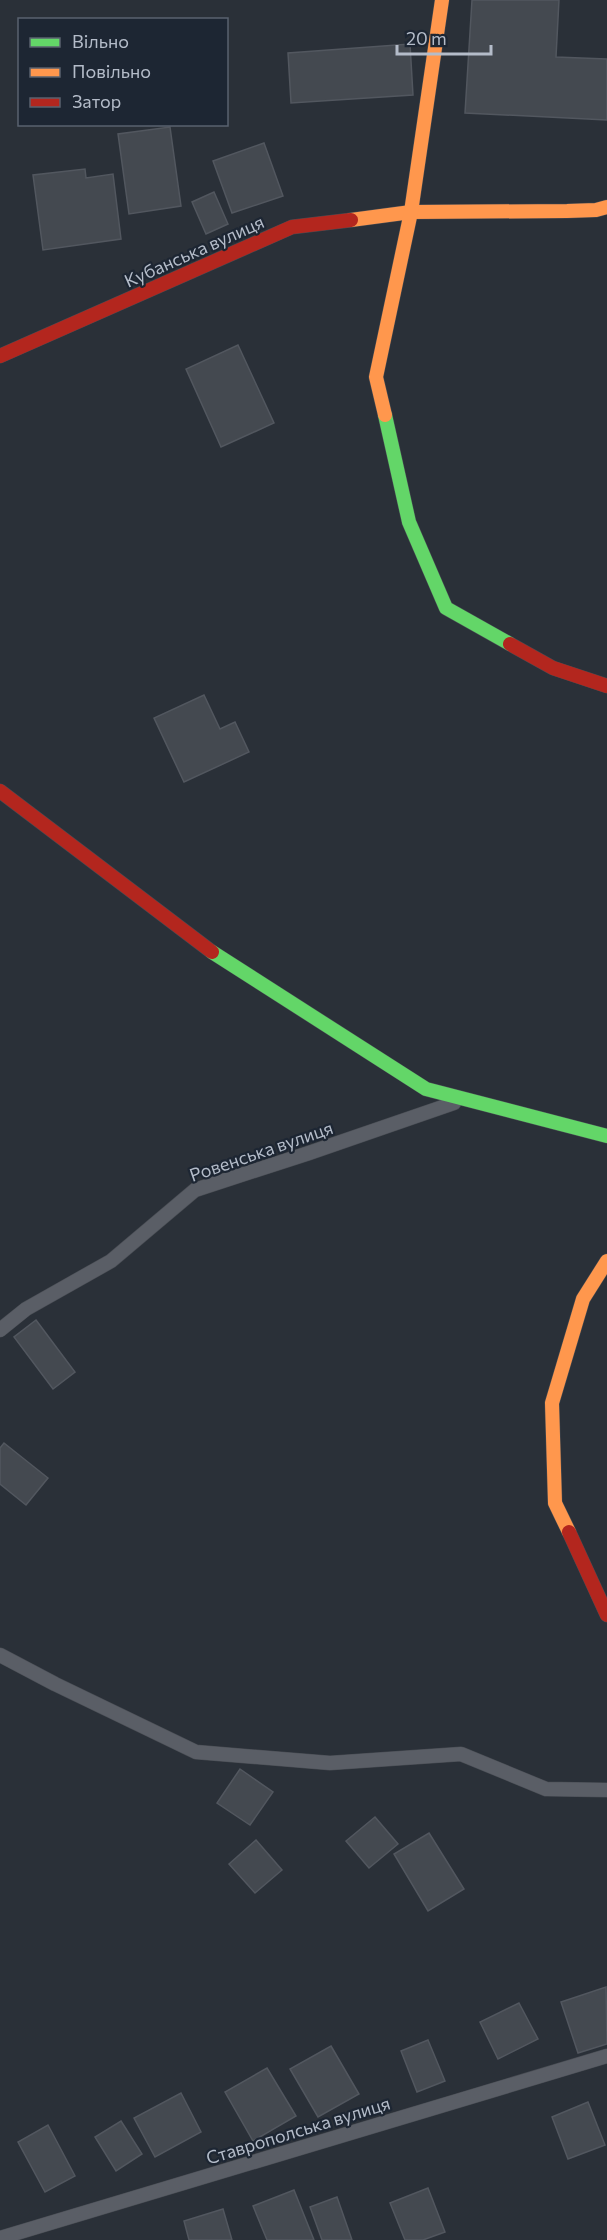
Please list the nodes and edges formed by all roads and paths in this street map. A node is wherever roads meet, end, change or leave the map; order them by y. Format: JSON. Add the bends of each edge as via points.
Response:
{"nodes":[{"id":1,"x":442,"y":0,"type":"edge"},
{"id":2,"x":607,"y":207,"type":"edge"},
{"id":3,"x":411,"y":212,"type":"junction"},
{"id":4,"x":0,"y":356,"type":"edge"},
{"id":5,"x":607,"y":686,"type":"edge"},
{"id":6,"x":0,"y":790,"type":"edge"},
{"id":7,"x":462,"y":1100,"type":"junction"},
{"id":8,"x":607,"y":1136,"type":"edge"},
{"id":9,"x":607,"y":1261,"type":"edge"},
{"id":10,"x":0,"y":1330,"type":"edge"},
{"id":11,"x":607,"y":1615,"type":"edge"},
{"id":12,"x":0,"y":1655,"type":"edge"},
{"id":13,"x":607,"y":1790,"type":"edge"},
{"id":14,"x":607,"y":2056,"type":"edge"},
{"id":15,"x":0,"y":2238,"type":"edge"}],
"edges":[{"from":1,"to":3,"type":"street"},
{"from":2,"to":3,"type":"street","name":"Кубанська вулиця"},
{"from":3,"to":4,"type":"street","name":"Кубанська вулиця","via":[[292,227]]},
{"from":3,"to":5,"type":"street","via":[[376,377],[409,522],[446,608],[553,668]]},
{"from":6,"to":7,"type":"street","via":[[226,963],[426,1089]]},
{"from":7,"to":8,"type":"street"},
{"from":7,"to":10,"type":"lane","name":"Ровенська вулиця","via":[[195,1190],[111,1261],[26,1309]]},
{"from":9,"to":11,"type":"street","via":[[583,1299],[552,1403],[555,1503]]},
{"from":12,"to":13,"type":"lane","via":[[196,1752],[330,1763],[461,1754],[546,1789]]},
{"from":14,"to":15,"type":"lane","name":"Ставрополська вулиця"}]}
